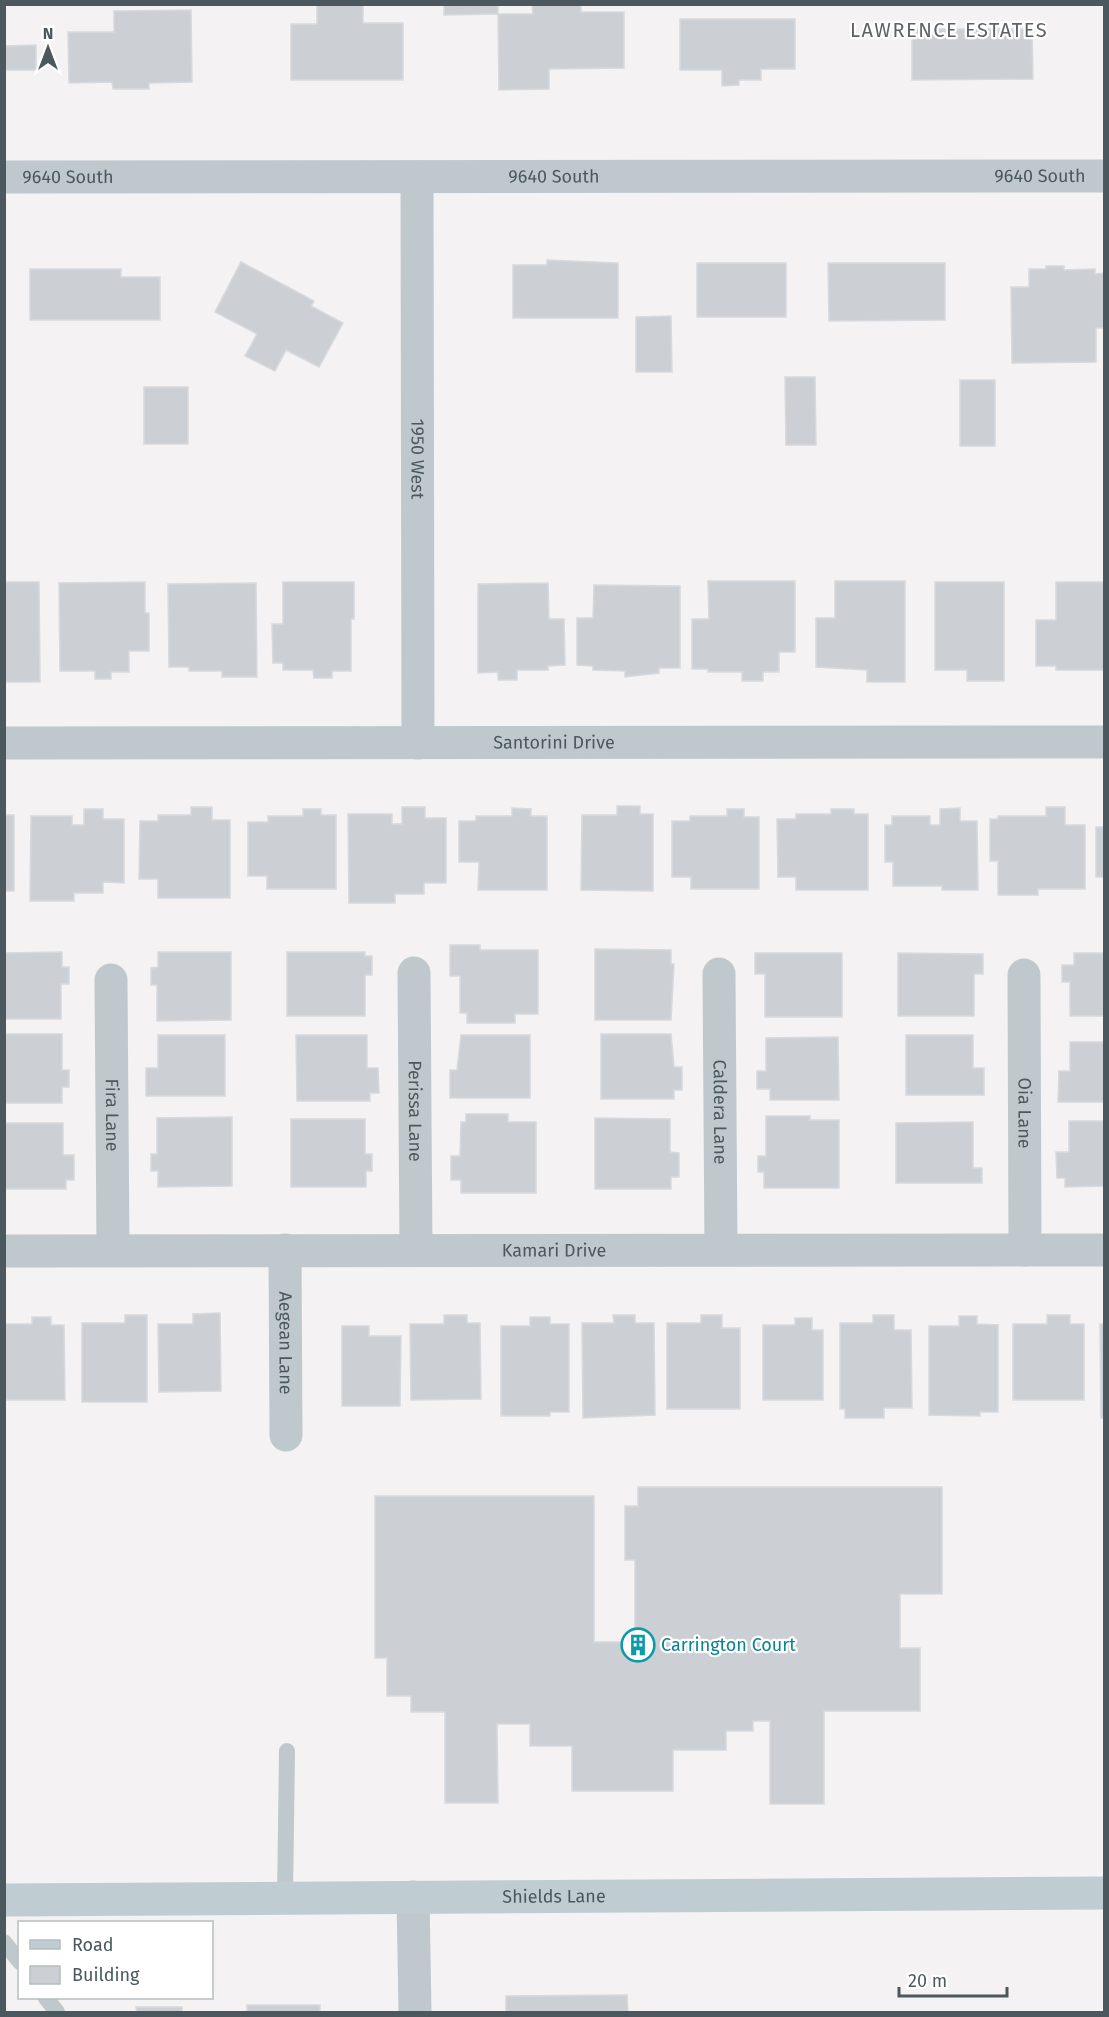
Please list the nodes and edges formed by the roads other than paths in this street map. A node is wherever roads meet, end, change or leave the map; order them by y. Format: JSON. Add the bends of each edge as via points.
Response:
{"nodes":[{"id":1,"x":1104,"y":176,"type":"edge"},
{"id":2,"x":4,"y":177,"type":"edge"},
{"id":3,"x":417,"y":177,"type":"junction"},
{"id":4,"x":1104,"y":742,"type":"edge"},
{"id":5,"x":4,"y":743,"type":"edge"},
{"id":6,"x":418,"y":743,"type":"junction"},
{"id":7,"x":414,"y":973,"type":"dead end"},
{"id":8,"x":719,"y":974,"type":"dead end"},
{"id":9,"x":1024,"y":975,"type":"dead end"},
{"id":10,"x":111,"y":980,"type":"dead end"},
{"id":11,"x":113,"y":1250,"type":"junction"},
{"id":12,"x":285,"y":1250,"type":"junction"},
{"id":13,"x":416,"y":1250,"type":"junction"},
{"id":14,"x":722,"y":1250,"type":"junction"},
{"id":15,"x":1025,"y":1250,"type":"junction"},
{"id":16,"x":1104,"y":1250,"type":"edge"},
{"id":17,"x":4,"y":1251,"type":"edge"},
{"id":18,"x":286,"y":1435,"type":"dead end"},
{"id":19,"x":287,"y":1750,"type":"dead end"},
{"id":20,"x":1104,"y":1893,"type":"edge"},
{"id":21,"x":413,"y":1897,"type":"junction"},
{"id":22,"x":285,"y":1898,"type":"junction"},
{"id":23,"x":4,"y":1900,"type":"edge"},
{"id":24,"x":4,"y":1942,"type":"edge"},
{"id":25,"x":18,"y":1960,"type":"edge"},
{"id":26,"x":47,"y":1999,"type":"edge"},
{"id":27,"x":57,"y":2013,"type":"edge"},
{"id":28,"x":415,"y":2013,"type":"edge"}],
"edges":[{"from":1,"to":3,"type":"street","name":"9640 South"},
{"from":2,"to":3,"type":"street","name":"9640 South"},
{"from":3,"to":6,"type":"street","name":"1950 West"},
{"from":4,"to":6,"type":"street","name":"Santorini Drive"},
{"from":5,"to":6,"type":"street","name":"Santorini Drive"},
{"from":7,"to":13,"type":"street","name":"Perissa Lane"},
{"from":8,"to":14,"type":"street","name":"Caldera Lane"},
{"from":9,"to":15,"type":"street","name":"Oia Lane"},
{"from":10,"to":11,"type":"street","name":"Fira Lane"},
{"from":11,"to":12,"type":"street","name":"Kamari Drive"},
{"from":11,"to":17,"type":"street","name":"Kamari Drive"},
{"from":12,"to":13,"type":"street","name":"Kamari Drive"},
{"from":12,"to":18,"type":"street","name":"Aegean Lane"},
{"from":13,"to":14,"type":"street","name":"Kamari Drive"},
{"from":14,"to":15,"type":"street","name":"Kamari Drive"},
{"from":15,"to":16,"type":"street","name":"Kamari Drive"},
{"from":19,"to":22,"type":"lane"},
{"from":20,"to":21,"type":"main road","name":"Shields Lane"},
{"from":21,"to":22,"type":"main road","name":"Shields Lane"},
{"from":21,"to":28,"type":"street"},
{"from":22,"to":23,"type":"main road","name":"Shields Lane"},
{"from":24,"to":25,"type":"lane"},
{"from":26,"to":27,"type":"lane"}]}
